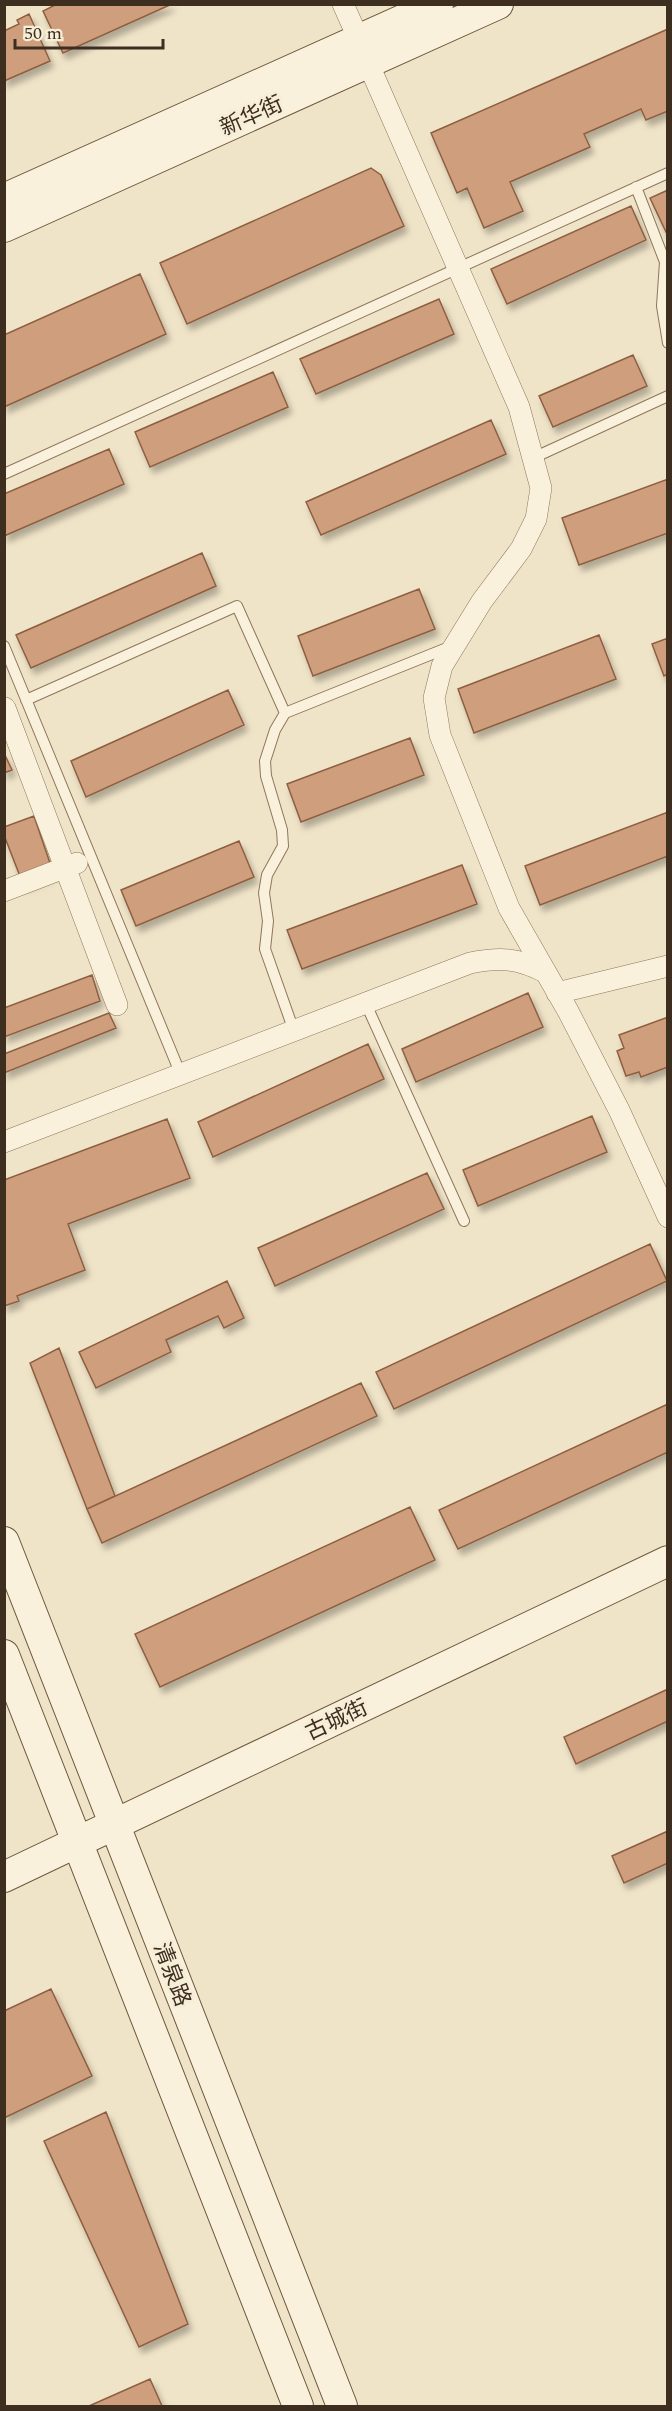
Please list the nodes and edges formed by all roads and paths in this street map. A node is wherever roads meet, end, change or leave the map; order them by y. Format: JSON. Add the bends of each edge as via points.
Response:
{"nodes":[{"id":1,"x":343,"y":4,"type":"edge"},
{"id":2,"x":438,"y":4,"type":"edge"},
{"id":3,"x":498,"y":4,"type":"edge"},
{"id":4,"x":363,"y":52,"type":"junction"},
{"id":5,"x":668,"y":173,"type":"edge"},
{"id":6,"x":636,"y":187,"type":"junction"},
{"id":7,"x":4,"y":199,"type":"edge"},
{"id":8,"x":4,"y":227,"type":"edge"},
{"id":9,"x":460,"y":268,"type":"junction"},
{"id":10,"x":668,"y":343,"type":"edge"},
{"id":11,"x":668,"y":396,"type":"edge"},
{"id":12,"x":533,"y":458,"type":"junction"},
{"id":13,"x":4,"y":474,"type":"edge"},
{"id":14,"x":455,"y":645,"type":"junction"},
{"id":15,"x":4,"y":646,"type":"edge"},
{"id":16,"x":26,"y":699,"type":"junction"},
{"id":17,"x":5,"y":708,"type":"edge"},
{"id":18,"x":285,"y":712,"type":"junction"},
{"id":19,"x":71,"y":866,"type":"junction"},
{"id":20,"x":4,"y":891,"type":"edge"},
{"id":21,"x":668,"y":966,"type":"edge"},
{"id":22,"x":546,"y":972,"type":"junction"},
{"id":23,"x":557,"y":993,"type":"junction"},
{"id":24,"x":366,"y":1004,"type":"junction"},
{"id":25,"x":117,"y":1005,"type":"dead end"},
{"id":26,"x":294,"y":1031,"type":"junction"},
{"id":27,"x":181,"y":1075,"type":"junction"},
{"id":28,"x":4,"y":1142,"type":"edge"},
{"id":29,"x":668,"y":1217,"type":"edge"},
{"id":30,"x":464,"y":1221,"type":"dead end"},
{"id":31,"x":4,"y":1542,"type":"edge"},
{"id":32,"x":668,"y":1561,"type":"edge"},
{"id":33,"x":4,"y":1655,"type":"edge"},
{"id":34,"x":115,"y":1824,"type":"junction"},
{"id":35,"x":78,"y":1842,"type":"junction"},
{"id":36,"x":4,"y":1877,"type":"edge"},
{"id":37,"x":298,"y":2406,"type":"edge"},
{"id":38,"x":342,"y":2406,"type":"edge"}],
"edges":[{"from":1,"to":4,"type":"street"},
{"from":2,"to":4,"type":"street","name":"新华街"},
{"from":3,"to":4,"type":"street","name":"新华街"},
{"from":4,"to":7,"type":"street","name":"新华街"},
{"from":4,"to":8,"type":"street","name":"新华街"},
{"from":4,"to":9,"type":"street"},
{"from":5,"to":6,"type":"lane"},
{"from":6,"to":9,"type":"lane"},
{"from":6,"to":10,"type":"lane","via":[[665,262],[662,306]]},
{"from":9,"to":12,"type":"street","via":[[519,407]]},
{"from":9,"to":13,"type":"lane"},
{"from":11,"to":12,"type":"lane"},
{"from":12,"to":14,"type":"street","via":[[541,488],[536,519],[521,549]]},
{"from":14,"to":18,"type":"lane"},
{"from":14,"to":22,"type":"street","via":[[442,666],[434,698],[440,735],[509,908]]},
{"from":15,"to":16,"type":"lane"},
{"from":16,"to":18,"type":"lane","via":[[237,606]]},
{"from":16,"to":27,"type":"lane"},
{"from":17,"to":19,"type":"street"},
{"from":18,"to":26,"type":"lane","via":[[266,761],[283,846],[267,875],[265,949]]},
{"from":19,"to":20,"type":"street"},
{"from":19,"to":25,"type":"street"},
{"from":21,"to":23,"type":"street"},
{"from":22,"to":23,"type":"street"},
{"from":22,"to":24,"type":"street","via":[[523,961],[493,959],[470,963]]},
{"from":23,"to":29,"type":"street","via":[[619,1110]]},
{"from":24,"to":26,"type":"street"},
{"from":24,"to":30,"type":"lane"},
{"from":26,"to":27,"type":"street"},
{"from":27,"to":28,"type":"street"},
{"from":31,"to":34,"type":"street","name":"清泉路"},
{"from":32,"to":34,"type":"street","name":"古城街"},
{"from":33,"to":35,"type":"street","name":"清泉路"},
{"from":34,"to":35,"type":"street","name":"古城街"},
{"from":34,"to":38,"type":"street","name":"清泉路"},
{"from":35,"to":36,"type":"street","name":"古城街"},
{"from":35,"to":37,"type":"street","name":"清泉路"}]}
